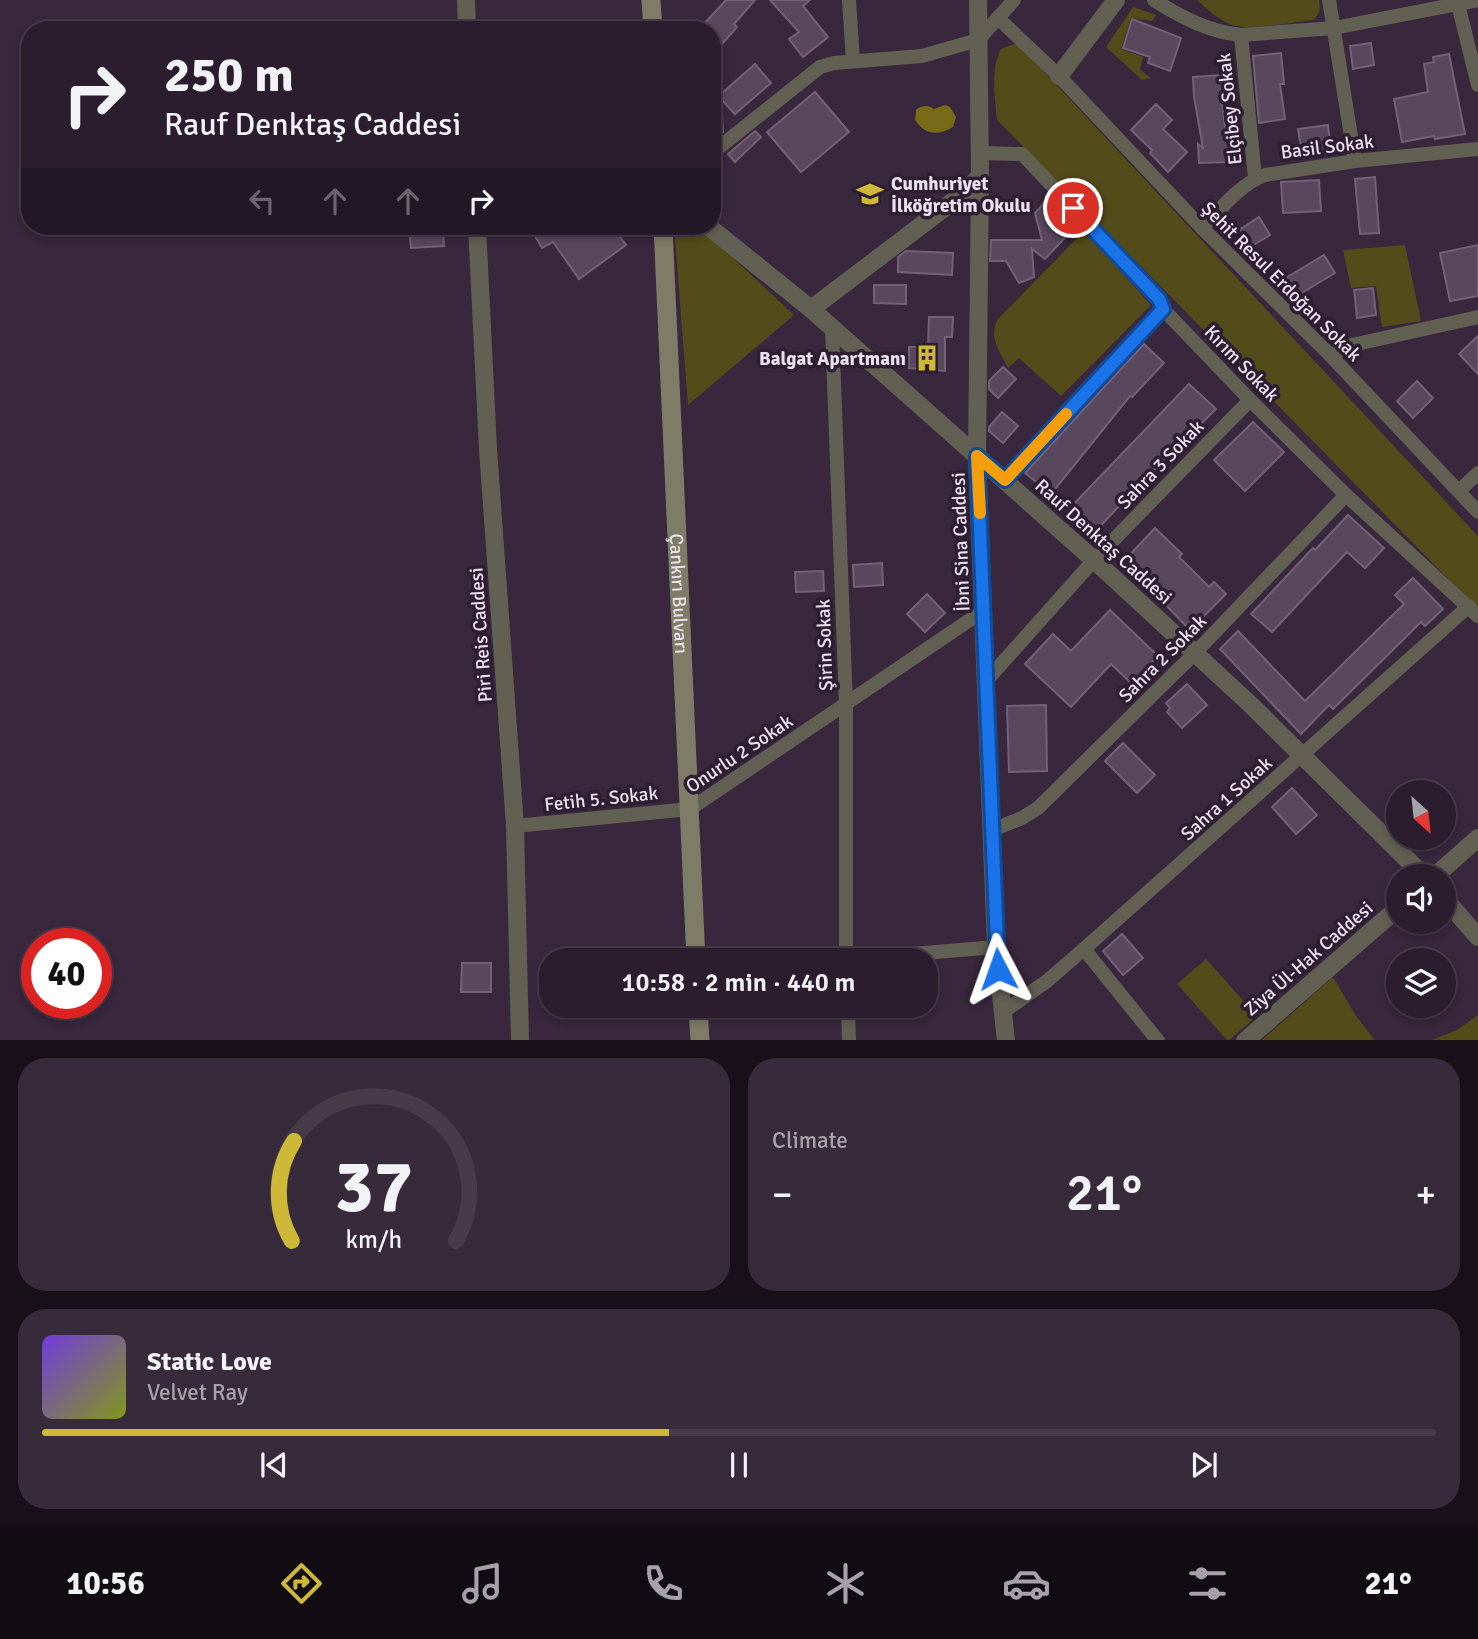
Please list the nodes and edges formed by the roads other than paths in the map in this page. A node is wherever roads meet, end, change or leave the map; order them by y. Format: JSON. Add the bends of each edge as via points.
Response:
{"nodes":[{"id":1,"x":466,"y":0,"type":"edge"},
{"id":2,"x":651,"y":0,"type":"edge"},
{"id":3,"x":849,"y":0,"type":"edge"},
{"id":4,"x":978,"y":0,"type":"edge"},
{"id":5,"x":1014,"y":0,"type":"edge"},
{"id":6,"x":1116,"y":0,"type":"edge"},
{"id":7,"x":1154,"y":0,"type":"edge"},
{"id":8,"x":1329,"y":0,"type":"edge"},
{"id":9,"x":1478,"y":0,"type":"edge"},
{"id":10,"x":1457,"y":3,"type":"edge"},
{"id":11,"x":998,"y":18,"type":"junction"},
{"id":12,"x":467,"y":21,"type":"edge"},
{"id":13,"x":652,"y":21,"type":"edge"},
{"id":14,"x":1334,"y":27,"type":"junction"},
{"id":15,"x":1241,"y":35,"type":"junction"},
{"id":16,"x":978,"y":40,"type":"junction"},
{"id":17,"x":853,"y":61,"type":"junction"},
{"id":18,"x":1059,"y":76,"type":"junction"},
{"id":19,"x":1478,"y":85,"type":"edge"},
{"id":20,"x":721,"y":146,"type":"edge"},
{"id":21,"x":1478,"y":149,"type":"edge"},
{"id":22,"x":979,"y":153,"type":"junction"},
{"id":23,"x":1355,"y":161,"type":"junction"},
{"id":24,"x":980,"y":176,"type":"junction"},
{"id":25,"x":1255,"y":178,"type":"junction"},
{"id":26,"x":1202,"y":228,"type":"junction"},
{"id":27,"x":477,"y":235,"type":"edge"},
{"id":28,"x":663,"y":235,"type":"edge"},
{"id":29,"x":719,"y":235,"type":"edge"},
{"id":30,"x":811,"y":309,"type":"junction"},
{"id":31,"x":1163,"y":309,"type":"junction"},
{"id":32,"x":1478,"y":317,"type":"edge"},
{"id":33,"x":832,"y":328,"type":"junction"},
{"id":34,"x":1330,"y":355,"type":"junction"},
{"id":35,"x":1250,"y":400,"type":"junction"},
{"id":36,"x":977,"y":456,"type":"junction"},
{"id":37,"x":1478,"y":473,"type":"edge"},
{"id":38,"x":1005,"y":480,"type":"junction"},
{"id":39,"x":1459,"y":491,"type":"junction"},
{"id":40,"x":1346,"y":495,"type":"junction"},
{"id":41,"x":1478,"y":512,"type":"edge"},
{"id":42,"x":1094,"y":560,"type":"junction"},
{"id":43,"x":984,"y":611,"type":"junction"},
{"id":44,"x":1474,"y":611,"type":"edge"},
{"id":45,"x":1195,"y":653,"type":"junction"},
{"id":46,"x":986,"y":681,"type":"junction"},
{"id":47,"x":846,"y":705,"type":"junction"},
{"id":48,"x":1303,"y":755,"type":"junction"},
{"id":49,"x":690,"y":809,"type":"junction"},
{"id":50,"x":515,"y":826,"type":"junction"},
{"id":51,"x":992,"y":830,"type":"junction"},
{"id":52,"x":1478,"y":838,"type":"edge"},
{"id":53,"x":1412,"y":864,"type":"edge"},
{"id":54,"x":1449,"y":864,"type":"edge"},
{"id":55,"x":1456,"y":910,"type":"edge"},
{"id":56,"x":1386,"y":918,"type":"edge"},
{"id":57,"x":1476,"y":929,"type":"edge"},
{"id":58,"x":996,"y":947,"type":"junction"},
{"id":59,"x":695,"y":948,"type":"edge"},
{"id":60,"x":846,"y":948,"type":"edge"},
{"id":61,"x":1084,"y":949,"type":"junction"},
{"id":62,"x":938,"y":952,"type":"edge"},
{"id":63,"x":1003,"y":1012,"type":"junction"},
{"id":64,"x":699,"y":1018,"type":"edge"},
{"id":65,"x":848,"y":1018,"type":"edge"},
{"id":66,"x":520,"y":1040,"type":"edge"},
{"id":67,"x":700,"y":1040,"type":"edge"},
{"id":68,"x":849,"y":1040,"type":"edge"},
{"id":69,"x":1006,"y":1040,"type":"edge"},
{"id":70,"x":1157,"y":1040,"type":"edge"},
{"id":71,"x":1246,"y":1040,"type":"edge"}],
"edges":[{"from":1,"to":12,"type":"street"},
{"from":2,"to":13,"type":"main road"},
{"from":3,"to":17,"type":"street"},
{"from":4,"to":16,"type":"street","name":"İbni Sina Caddesi"},
{"from":5,"to":11,"type":"street"},
{"from":6,"to":18,"type":"street"},
{"from":7,"to":15,"type":"street","via":[[1202,26]]},
{"from":8,"to":14,"type":"street"},
{"from":9,"to":10,"type":"street"},
{"from":10,"to":14,"type":"street"},
{"from":10,"to":19,"type":"street"},
{"from":11,"to":16,"type":"street"},
{"from":11,"to":18,"type":"street","name":"Şehit Resul Erdoğan Sokak"},
{"from":14,"to":15,"type":"street"},
{"from":14,"to":23,"type":"street"},
{"from":15,"to":25,"type":"street","name":"Elçibey Sokak"},
{"from":16,"to":17,"type":"street","via":[[922,56]]},
{"from":16,"to":22,"type":"street","name":"İbni Sina Caddesi"},
{"from":17,"to":20,"type":"street","via":[[820,67]]},
{"from":18,"to":26,"type":"street","name":"Şehit Resul Erdoğan Sokak"},
{"from":21,"to":23,"type":"street","name":"Basil Sokak"},
{"from":22,"to":24,"type":"street","name":"İbni Sina Caddesi"},
{"from":22,"to":31,"type":"street","name":"Kırım Sokak","via":[[1022,154],[1159,299]]},
{"from":23,"to":25,"type":"street","name":"Basil Sokak"},
{"from":24,"to":30,"type":"street"},
{"from":24,"to":36,"type":"street","name":"İbni Sina Caddesi"},
{"from":25,"to":26,"type":"street"},
{"from":26,"to":34,"type":"street","name":"Şehit Resul Erdoğan Sokak"},
{"from":27,"to":50,"type":"street","name":"Piri Reis Caddesi"},
{"from":28,"to":49,"type":"main road","name":"Çankırı Bulvarı"},
{"from":29,"to":30,"type":"street","name":"Rauf Denktaş Caddesi"},
{"from":30,"to":33,"type":"street","name":"Rauf Denktaş Caddesi"},
{"from":31,"to":35,"type":"street","name":"Kırım Sokak"},
{"from":31,"to":38,"type":"street"},
{"from":32,"to":34,"type":"street","via":[[1352,345]]},
{"from":33,"to":36,"type":"street","name":"Rauf Denktaş Caddesi"},
{"from":33,"to":47,"type":"street","name":"Şirin Sokak"},
{"from":34,"to":39,"type":"street","name":"Şehit Resul Erdoğan Sokak"},
{"from":35,"to":40,"type":"street","name":"Kırım Sokak"},
{"from":35,"to":42,"type":"street","name":"Sahra 3 Sokak"},
{"from":36,"to":38,"type":"street","name":"Rauf Denktaş Caddesi"},
{"from":36,"to":43,"type":"street","name":"İbni Sina Caddesi"},
{"from":37,"to":39,"type":"street"},
{"from":38,"to":42,"type":"street","name":"Rauf Denktaş Caddesi"},
{"from":39,"to":41,"type":"street","name":"Şehit Resul Erdoğan Sokak"},
{"from":40,"to":44,"type":"street","name":"Kırım Sokak"},
{"from":40,"to":45,"type":"street","name":"Sahra 2 Sokak"},
{"from":42,"to":45,"type":"street","name":"Rauf Denktaş Caddesi"},
{"from":42,"to":46,"type":"street","name":"Sahra 3 Sokak"},
{"from":43,"to":46,"type":"street","name":"İbni Sina Caddesi"},
{"from":43,"to":47,"type":"street","name":"Onurlu 2 Sokak"},
{"from":44,"to":48,"type":"street","name":"Sahra 1 Sokak"},
{"from":45,"to":48,"type":"street","name":"Rauf Denktaş Caddesi"},
{"from":45,"to":51,"type":"street","name":"Sahra 2 Sokak","via":[[1038,808]]},
{"from":46,"to":51,"type":"street","name":"İbni Sina Caddesi"},
{"from":47,"to":49,"type":"street","name":"Onurlu 2 Sokak"},
{"from":47,"to":60,"type":"street","name":"Şirin Sokak"},
{"from":48,"to":53,"type":"street","name":"Rauf Denktaş Caddesi"},
{"from":48,"to":61,"type":"street","name":"Sahra 1 Sokak"},
{"from":49,"to":50,"type":"street","name":"Fetih 5. Sokak"},
{"from":49,"to":59,"type":"main road","name":"Çankırı Bulvarı"},
{"from":50,"to":66,"type":"street","name":"Piri Reis Caddesi"},
{"from":51,"to":58,"type":"street","name":"İbni Sina Caddesi"},
{"from":52,"to":54,"type":"street"},
{"from":55,"to":57,"type":"street"},
{"from":56,"to":71,"type":"street","name":"Ziya Ül-Hak Caddesi"},
{"from":58,"to":62,"type":"street"},
{"from":58,"to":63,"type":"street","name":"İbni Sina Caddesi"},
{"from":61,"to":63,"type":"street","name":"Sahra 1 Sokak"},
{"from":61,"to":70,"type":"street"},
{"from":63,"to":69,"type":"street","name":"İbni Sina Caddesi"},
{"from":64,"to":67,"type":"main road"},
{"from":65,"to":68,"type":"street"}]}
